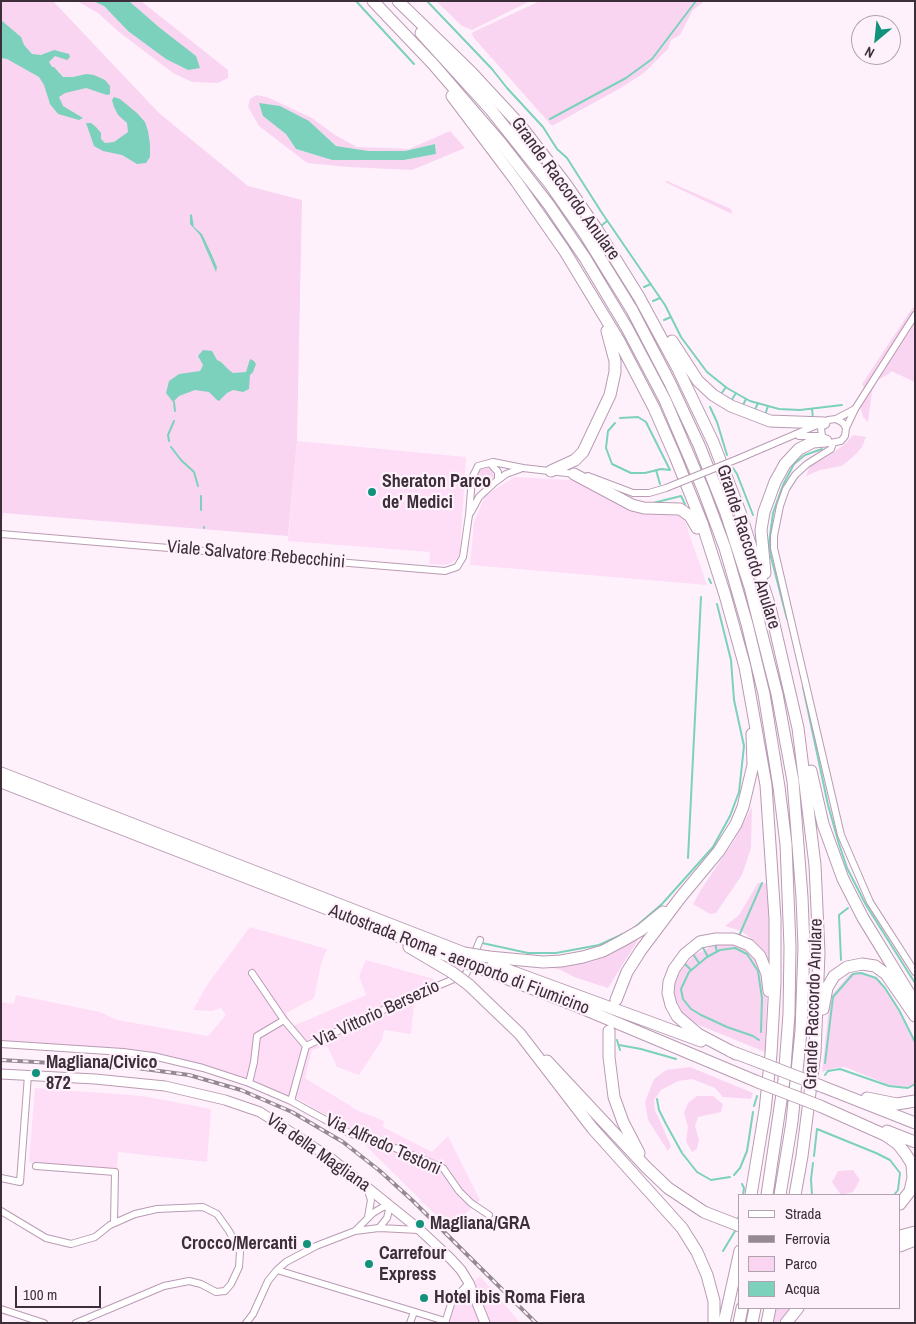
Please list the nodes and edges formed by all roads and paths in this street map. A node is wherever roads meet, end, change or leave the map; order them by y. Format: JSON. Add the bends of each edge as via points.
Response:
{"nodes":[{"id":1,"x":373,"y":1,"type":"edge"},
{"id":2,"x":391,"y":1,"type":"edge"},
{"id":3,"x":398,"y":1,"type":"edge"},
{"id":4,"x":417,"y":47,"type":"junction"},
{"id":5,"x":629,"y":279,"type":"junction"},
{"id":6,"x":586,"y":284,"type":"junction"},
{"id":7,"x":915,"y":315,"type":"edge"},
{"id":8,"x":855,"y":409,"type":"junction"},
{"id":9,"x":836,"y":419,"type":"junction"},
{"id":10,"x":824,"y":423,"type":"junction"},
{"id":11,"x":846,"y":428,"type":"junction"},
{"id":12,"x":792,"y":436,"type":"junction"},
{"id":13,"x":827,"y":440,"type":"junction"},
{"id":14,"x":490,"y":463,"type":"junction"},
{"id":15,"x":523,"y":468,"type":"junction"},
{"id":16,"x":551,"y":471,"type":"junction"},
{"id":17,"x":574,"y":474,"type":"junction"},
{"id":18,"x":472,"y":478,"type":"junction"},
{"id":19,"x":498,"y":479,"type":"junction"},
{"id":20,"x":487,"y":489,"type":"junction"},
{"id":21,"x":469,"y":515,"type":"junction"},
{"id":22,"x":1,"y":534,"type":"edge"},
{"id":23,"x":725,"y":595,"type":"junction"},
{"id":24,"x":770,"y":607,"type":"junction"},
{"id":25,"x":744,"y":668,"type":"junction"},
{"id":26,"x":792,"y":699,"type":"junction"},
{"id":27,"x":4,"y":778,"type":"edge"},
{"id":28,"x":680,"y":898,"type":"junction"},
{"id":29,"x":342,"y":914,"type":"junction"},
{"id":30,"x":480,"y":940,"type":"dead end"},
{"id":31,"x":463,"y":957,"type":"junction"},
{"id":32,"x":486,"y":962,"type":"junction"},
{"id":33,"x":252,"y":972,"type":"dead end"},
{"id":34,"x":915,"y":972,"type":"edge"},
{"id":35,"x":616,"y":1000,"type":"dead end"},
{"id":36,"x":915,"y":1003,"type":"edge"},
{"id":37,"x":915,"y":1016,"type":"edge"},
{"id":38,"x":284,"y":1020,"type":"junction"},
{"id":39,"x":609,"y":1031,"type":"dead end"},
{"id":40,"x":527,"y":1043,"type":"junction"},
{"id":41,"x":1,"y":1044,"type":"edge"},
{"id":42,"x":306,"y":1046,"type":"junction"},
{"id":43,"x":815,"y":1053,"type":"junction"},
{"id":44,"x":736,"y":1054,"type":"junction"},
{"id":45,"x":771,"y":1054,"type":"junction"},
{"id":46,"x":1,"y":1074,"type":"edge"},
{"id":47,"x":28,"y":1075,"type":"junction"},
{"id":48,"x":249,"y":1083,"type":"junction"},
{"id":49,"x":821,"y":1086,"type":"junction"},
{"id":50,"x":292,"y":1100,"type":"junction"},
{"id":51,"x":915,"y":1101,"type":"edge"},
{"id":52,"x":820,"y":1106,"type":"junction"},
{"id":53,"x":915,"y":1123,"type":"edge"},
{"id":54,"x":915,"y":1142,"type":"edge"},
{"id":55,"x":802,"y":1156,"type":"junction"},
{"id":56,"x":36,"y":1166,"type":"dead end"},
{"id":57,"x":1,"y":1178,"type":"edge"},
{"id":58,"x":664,"y":1184,"type":"junction"},
{"id":59,"x":366,"y":1186,"type":"junction"},
{"id":60,"x":751,"y":1194,"type":"edge"},
{"id":61,"x":767,"y":1194,"type":"edge"},
{"id":62,"x":780,"y":1194,"type":"edge"},
{"id":63,"x":795,"y":1194,"type":"edge"},
{"id":64,"x":804,"y":1194,"type":"edge"},
{"id":65,"x":901,"y":1203,"type":"edge"},
{"id":66,"x":390,"y":1206,"type":"junction"},
{"id":67,"x":378,"y":1210,"type":"junction"},
{"id":68,"x":1,"y":1211,"type":"edge"},
{"id":69,"x":489,"y":1215,"type":"dead end"},
{"id":70,"x":368,"y":1217,"type":"junction"},
{"id":71,"x":387,"y":1218,"type":"junction"},
{"id":72,"x":114,"y":1224,"type":"junction"},
{"id":73,"x":738,"y":1225,"type":"edge"},
{"id":74,"x":379,"y":1228,"type":"junction"},
{"id":75,"x":420,"y":1230,"type":"junction"},
{"id":76,"x":355,"y":1231,"type":"junction"},
{"id":77,"x":915,"y":1232,"type":"edge"},
{"id":78,"x":901,"y":1236,"type":"edge"},
{"id":79,"x":915,"y":1240,"type":"edge"},
{"id":80,"x":901,"y":1246,"type":"edge"},
{"id":81,"x":738,"y":1260,"type":"edge"},
{"id":82,"x":277,"y":1270,"type":"junction"},
{"id":83,"x":469,"y":1284,"type":"junction"},
{"id":84,"x":1,"y":1309,"type":"edge"},
{"id":85,"x":742,"y":1309,"type":"edge"},
{"id":86,"x":755,"y":1309,"type":"edge"},
{"id":87,"x":770,"y":1309,"type":"edge"},
{"id":88,"x":797,"y":1309,"type":"edge"},
{"id":89,"x":414,"y":1312,"type":"junction"},
{"id":90,"x":445,"y":1322,"type":"edge"},
{"id":91,"x":44,"y":1323,"type":"edge"},
{"id":92,"x":76,"y":1323,"type":"edge"},
{"id":93,"x":246,"y":1323,"type":"edge"},
{"id":94,"x":410,"y":1323,"type":"edge"},
{"id":95,"x":485,"y":1323,"type":"edge"},
{"id":96,"x":714,"y":1323,"type":"edge"},
{"id":97,"x":724,"y":1323,"type":"edge"},
{"id":98,"x":739,"y":1323,"type":"edge"},
{"id":99,"x":752,"y":1323,"type":"edge"},
{"id":100,"x":766,"y":1323,"type":"edge"},
{"id":101,"x":786,"y":1323,"type":"edge"}],
"edges":[{"from":1,"to":4,"type":"highway","name":"Grande Raccordo Anulare"},
{"from":2,"to":62,"type":"highway","name":"Grande Raccordo Anulare","via":[[511,134],[554,190],[605,266],[642,328],[680,404],[736,541],[777,694],[793,781],[798,841],[804,947],[801,1024],[792,1122]]},
{"from":3,"to":5,"type":"highway","name":"Grande Raccordo Anulare","via":[[472,72],[528,134],[576,198]]},
{"from":4,"to":6,"type":"highway","name":"Grande Raccordo Anulare","via":[[532,203]]},
{"from":4,"to":61,"type":"highway","name":"Grande Raccordo Anulare","via":[[522,169],[608,295],[677,426],[735,582],[771,729],[786,844],[789,900],[787,1048]]},
{"from":5,"to":10,"type":"highway","via":[[656,313],[691,371],[713,395],[764,420]]},
{"from":5,"to":24,"type":"highway","name":"Grande Raccordo Anulare","via":[[713,442],[740,512]]},
{"from":6,"to":16,"type":"highway","via":[[611,340],[614,382],[583,452],[575,460]]},
{"from":6,"to":23,"type":"highway","name":"Grande Raccordo Anulare","via":[[654,408],[702,523]]},
{"from":7,"to":8,"type":"street"},
{"from":8,"to":9,"type":"street"},
{"from":8,"to":11,"type":"street"},
{"from":9,"to":10,"type":"street"},
{"from":9,"to":11,"type":"street"},
{"from":10,"to":12,"type":"street","name":"Viale Salvatore Rebecchini"},
{"from":10,"to":13,"type":"street","via":[[821,428]]},
{"from":11,"to":13,"type":"street","via":[[843,439]]},
{"from":12,"to":13,"type":"street","name":"Viale Salvatore Rebecchini","via":[[808,435]]},
{"from":12,"to":17,"type":"street","name":"Viale Salvatore Rebecchini","bridge":true,"via":[[649,492],[633,492]]},
{"from":13,"to":24,"type":"highway","via":[[813,442],[791,456],[777,477],[767,502],[761,538]]},
{"from":13,"to":34,"type":"street","via":[[831,449],[807,464],[786,489],[774,548],[841,835],[870,902]]},
{"from":14,"to":15,"type":"street","name":"Viale Salvatore Rebecchini"},
{"from":14,"to":18,"type":"street","via":[[476,468]]},
{"from":14,"to":19,"type":"street","via":[[498,472]]},
{"from":15,"to":16,"type":"street","name":"Viale Salvatore Rebecchini"},
{"from":15,"to":19,"type":"street","name":"Viale Salvatore Rebecchini"},
{"from":16,"to":17,"type":"street","name":"Viale Salvatore Rebecchini"},
{"from":17,"to":23,"type":"highway","via":[[632,504],[649,508],[674,507],[687,513],[695,524]]},
{"from":18,"to":20,"type":"street","via":[[476,486]]},
{"from":18,"to":21,"type":"street","name":"Viale Salvatore Rebecchini"},
{"from":19,"to":20,"type":"street","name":"Viale Salvatore Rebecchini"},
{"from":20,"to":21,"type":"street","name":"Viale Salvatore Rebecchini"},
{"from":21,"to":22,"type":"street","name":"Viale Salvatore Rebecchini","via":[[462,561],[457,567],[445,571]]},
{"from":23,"to":25,"type":"highway","name":"Grande Raccordo Anulare"},
{"from":24,"to":26,"type":"highway","name":"Grande Raccordo Anulare"},
{"from":25,"to":28,"type":"highway","via":[[753,765],[743,807],[720,851]]},
{"from":25,"to":45,"type":"highway","name":"Grande Raccordo Anulare","via":[[770,824],[775,938]]},
{"from":26,"to":36,"type":"highway","via":[[823,824],[840,875]]},
{"from":26,"to":43,"type":"highway","name":"Grande Raccordo Anulare","via":[[815,865],[819,953]]},
{"from":27,"to":29,"type":"highway","name":"Autostrada Roma - aeroporto di Fiumicino"},
{"from":27,"to":31,"type":"highway","name":"Autostrada Roma - aeroporto di Fiumicino"},
{"from":28,"to":32,"type":"highway","via":[[637,932],[594,954],[543,962]]},
{"from":28,"to":35,"type":"highway","via":[[633,962]]},
{"from":29,"to":31,"type":"highway","name":"Autostrada Roma - aeroporto di Fiumicino"},
{"from":29,"to":40,"type":"highway","bridge":true,"via":[[453,973],[495,1008]]},
{"from":30,"to":42,"type":"street","name":"Via Vittorio Bersezio","via":[[466,974]]},
{"from":31,"to":32,"type":"highway","name":"Autostrada Roma - aeroporto di Fiumicino","bridge":true},
{"from":32,"to":44,"type":"highway","name":"Autostrada Roma - aeroporto di Fiumicino"},
{"from":32,"to":52,"type":"highway","name":"Autostrada Roma - aeroporto di Fiumicino","bridge":true,"via":[[579,1007]]},
{"from":33,"to":38,"type":"street"},
{"from":37,"to":43,"type":"highway","via":[[882,970],[865,964],[847,966],[836,974],[827,988]]},
{"from":38,"to":42,"type":"street"},
{"from":38,"to":48,"type":"street","via":[[257,1036]]},
{"from":39,"to":58,"type":"highway","via":[[610,1067],[618,1110],[640,1154]]},
{"from":40,"to":58,"type":"highway","via":[[551,1064]]},
{"from":40,"to":96,"type":"highway","via":[[593,1129],[690,1240],[709,1280],[714,1301]]},
{"from":41,"to":48,"type":"street","name":"Via Alfredo Testoni","via":[[153,1056]]},
{"from":42,"to":50,"type":"street","name":"Via Vittorio Bersezio"},
{"from":43,"to":55,"type":"highway","name":"Grande Raccordo Anulare"},
{"from":44,"to":45,"type":"highway","via":[[686,1025],[669,1000],[669,984],[675,966],[688,951],[705,941],[736,940],[749,945],[760,956],[768,984]]},
{"from":44,"to":49,"type":"highway","name":"Autostrada Roma - aeroporto di Fiumicino","bridge":true},
{"from":45,"to":60,"type":"highway","name":"Grande Raccordo Anulare"},
{"from":46,"to":47,"type":"main road","name":"Via della Magliana"},
{"from":47,"to":57,"type":"street","via":[[20,1182]]},
{"from":47,"to":59,"type":"main road","name":"Via della Magliana","via":[[165,1086],[248,1107],[304,1140]]},
{"from":48,"to":50,"type":"street","name":"Via Alfredo Testoni"},
{"from":49,"to":51,"type":"highway","via":[[891,1103]]},
{"from":49,"to":53,"type":"highway","name":"Autostrada Roma - aeroporto di Fiumicino"},
{"from":50,"to":69,"type":"street","name":"Via Alfredo Testoni","via":[[351,1134],[443,1168],[459,1191]]},
{"from":52,"to":54,"type":"highway","name":"Autostrada Roma - aeroporto di Fiumicino"},
{"from":52,"to":65,"type":"highway","via":[[881,1134],[906,1152],[914,1178]]},
{"from":55,"to":63,"type":"highway","name":"Grande Raccordo Anulare"},
{"from":55,"to":64,"type":"highway"},
{"from":56,"to":72,"type":"street","via":[[115,1172]]},
{"from":58,"to":73,"type":"highway","via":[[694,1206]]},
{"from":59,"to":66,"type":"main road","name":"Via della Magliana"},
{"from":59,"to":70,"type":"street","via":[[371,1200]]},
{"from":66,"to":67,"type":"street"},
{"from":66,"to":71,"type":"street"},
{"from":66,"to":75,"type":"main road","name":"Via della Magliana"},
{"from":67,"to":70,"type":"street"},
{"from":67,"to":71,"type":"street"},
{"from":68,"to":72,"type":"street","via":[[46,1238],[70,1244],[94,1237]]},
{"from":70,"to":76,"type":"street"},
{"from":71,"to":74,"type":"street"},
{"from":72,"to":92,"type":"street","via":[[157,1209],[203,1207],[217,1214],[229,1231],[240,1252],[238,1267],[224,1291],[216,1292],[189,1281],[164,1286]]},
{"from":74,"to":75,"type":"street"},
{"from":74,"to":76,"type":"street"},
{"from":75,"to":83,"type":"main road","name":"Via della Magliana","via":[[461,1270]]},
{"from":76,"to":82,"type":"street","via":[[316,1246]]},
{"from":77,"to":78,"type":"highway"},
{"from":79,"to":80,"type":"highway"},
{"from":81,"to":97,"type":"highway"},
{"from":82,"to":89,"type":"street"},
{"from":82,"to":93,"type":"street","via":[[262,1290]]},
{"from":83,"to":90,"type":"street","via":[[452,1300]]},
{"from":83,"to":95,"type":"main road","name":"Via della Magliana"},
{"from":84,"to":91,"type":"street"},
{"from":85,"to":98,"type":"highway"},
{"from":86,"to":99,"type":"highway"},
{"from":87,"to":100,"type":"highway"},
{"from":88,"to":101,"type":"highway"},
{"from":89,"to":90,"type":"street"},
{"from":89,"to":94,"type":"street"}]}
